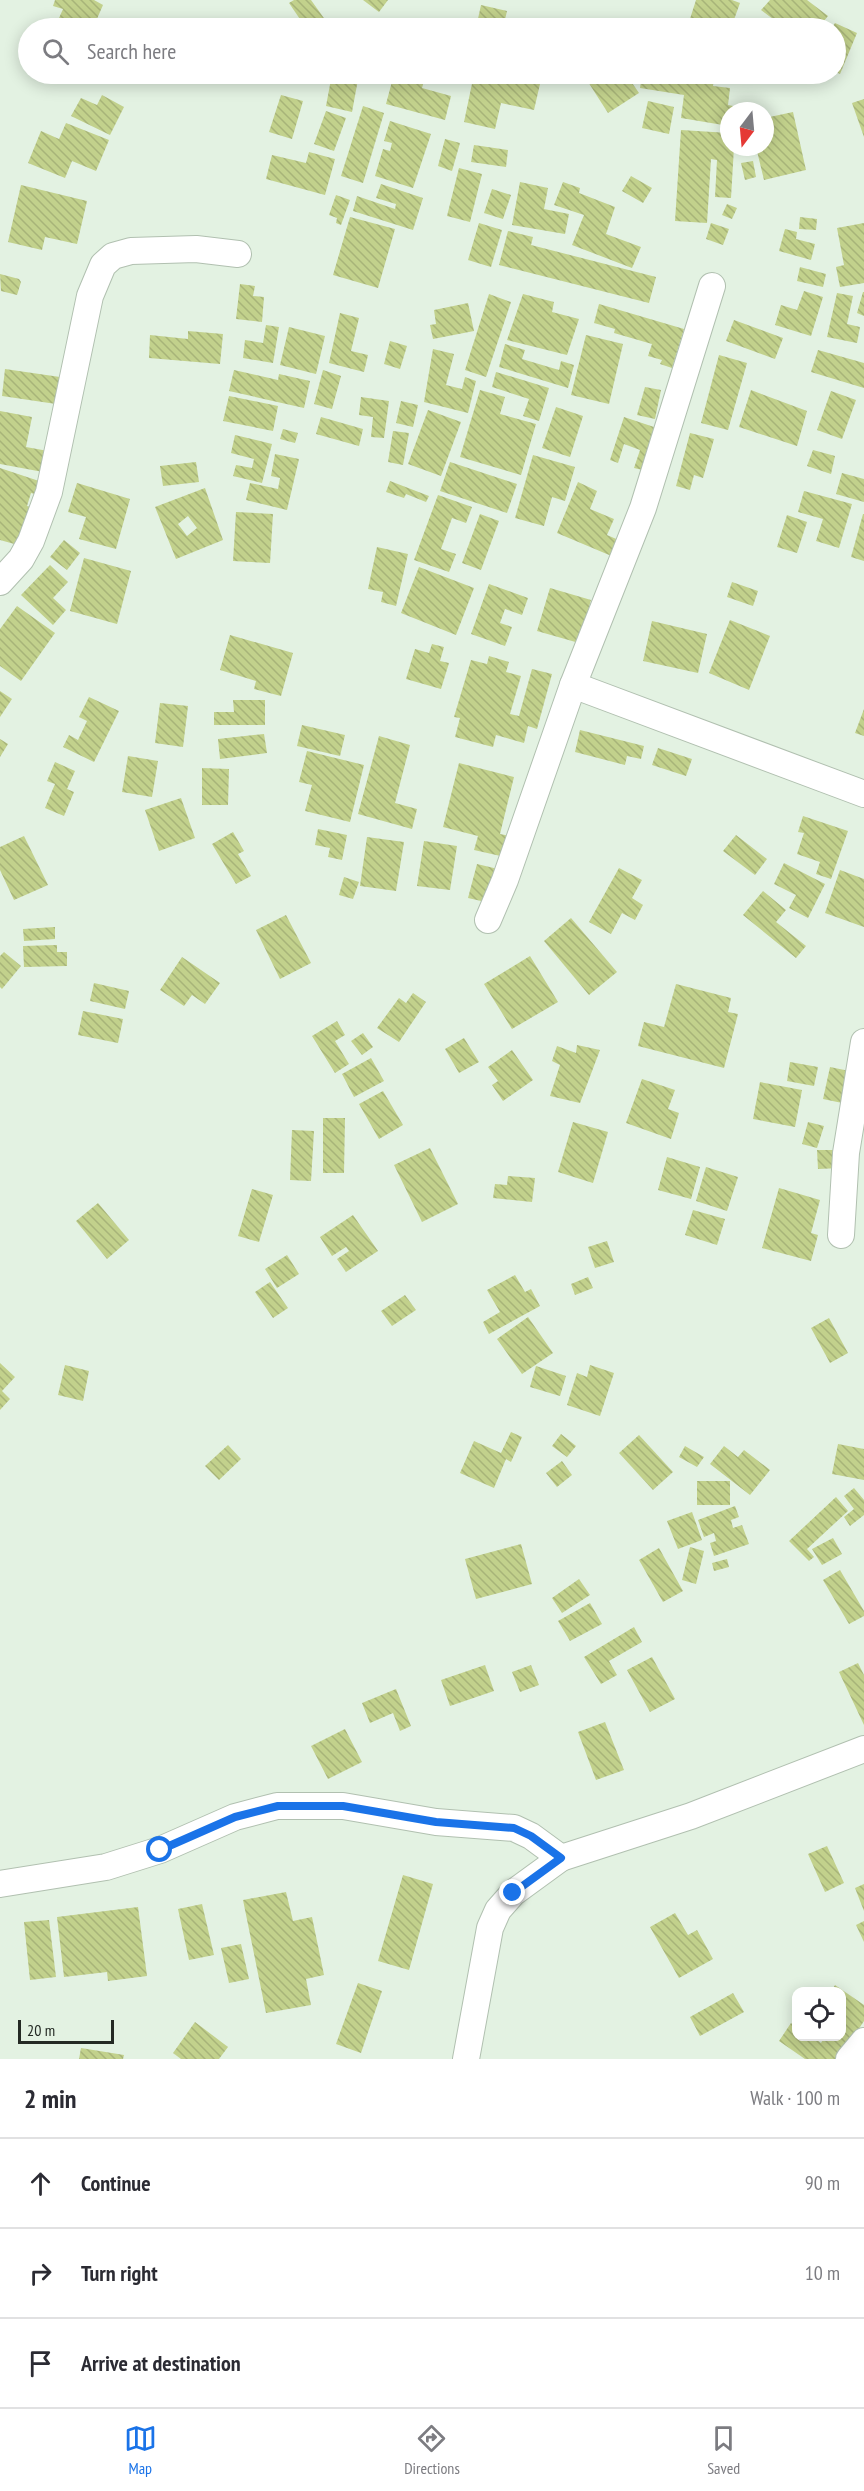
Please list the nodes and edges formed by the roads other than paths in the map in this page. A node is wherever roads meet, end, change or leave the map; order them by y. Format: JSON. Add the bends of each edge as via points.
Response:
{"nodes":[{"id":1,"x":238,"y":254,"type":"dead end"},
{"id":2,"x":712,"y":286,"type":"dead end"},
{"id":3,"x":0,"y":582,"type":"edge"},
{"id":4,"x":573,"y":686,"type":"junction"},
{"id":5,"x":864,"y":794,"type":"edge"},
{"id":6,"x":488,"y":920,"type":"dead end"},
{"id":7,"x":864,"y":1042,"type":"edge"},
{"id":8,"x":841,"y":1235,"type":"dead end"},
{"id":9,"x":864,"y":1749,"type":"edge"},
{"id":10,"x":561,"y":1858,"type":"junction"},
{"id":11,"x":0,"y":1884,"type":"edge"},
{"id":12,"x":864,"y":2041,"type":"edge"},
{"id":13,"x":466,"y":2059,"type":"edge"},
{"id":14,"x":849,"y":2059,"type":"edge"}],
"edges":[{"from":1,"to":3,"type":"street","via":[[196,249],[130,251],[113,256],[103,265],[90,296],[49,492],[31,541]]},
{"from":2,"to":4,"type":"street","via":[[644,508]]},
{"from":4,"to":5,"type":"street"},
{"from":4,"to":6,"type":"street"},
{"from":7,"to":8,"type":"street","via":[[846,1153]]},
{"from":9,"to":10,"type":"street","via":[[691,1816]]},
{"from":10,"to":11,"type":"street","via":[[514,1828],[436,1822],[343,1806],[278,1806],[235,1817],[160,1850],[106,1867]]},
{"from":10,"to":13,"type":"street","via":[[513,1893],[498,1910],[490,1929]]},
{"from":12,"to":14,"type":"street"}]}
